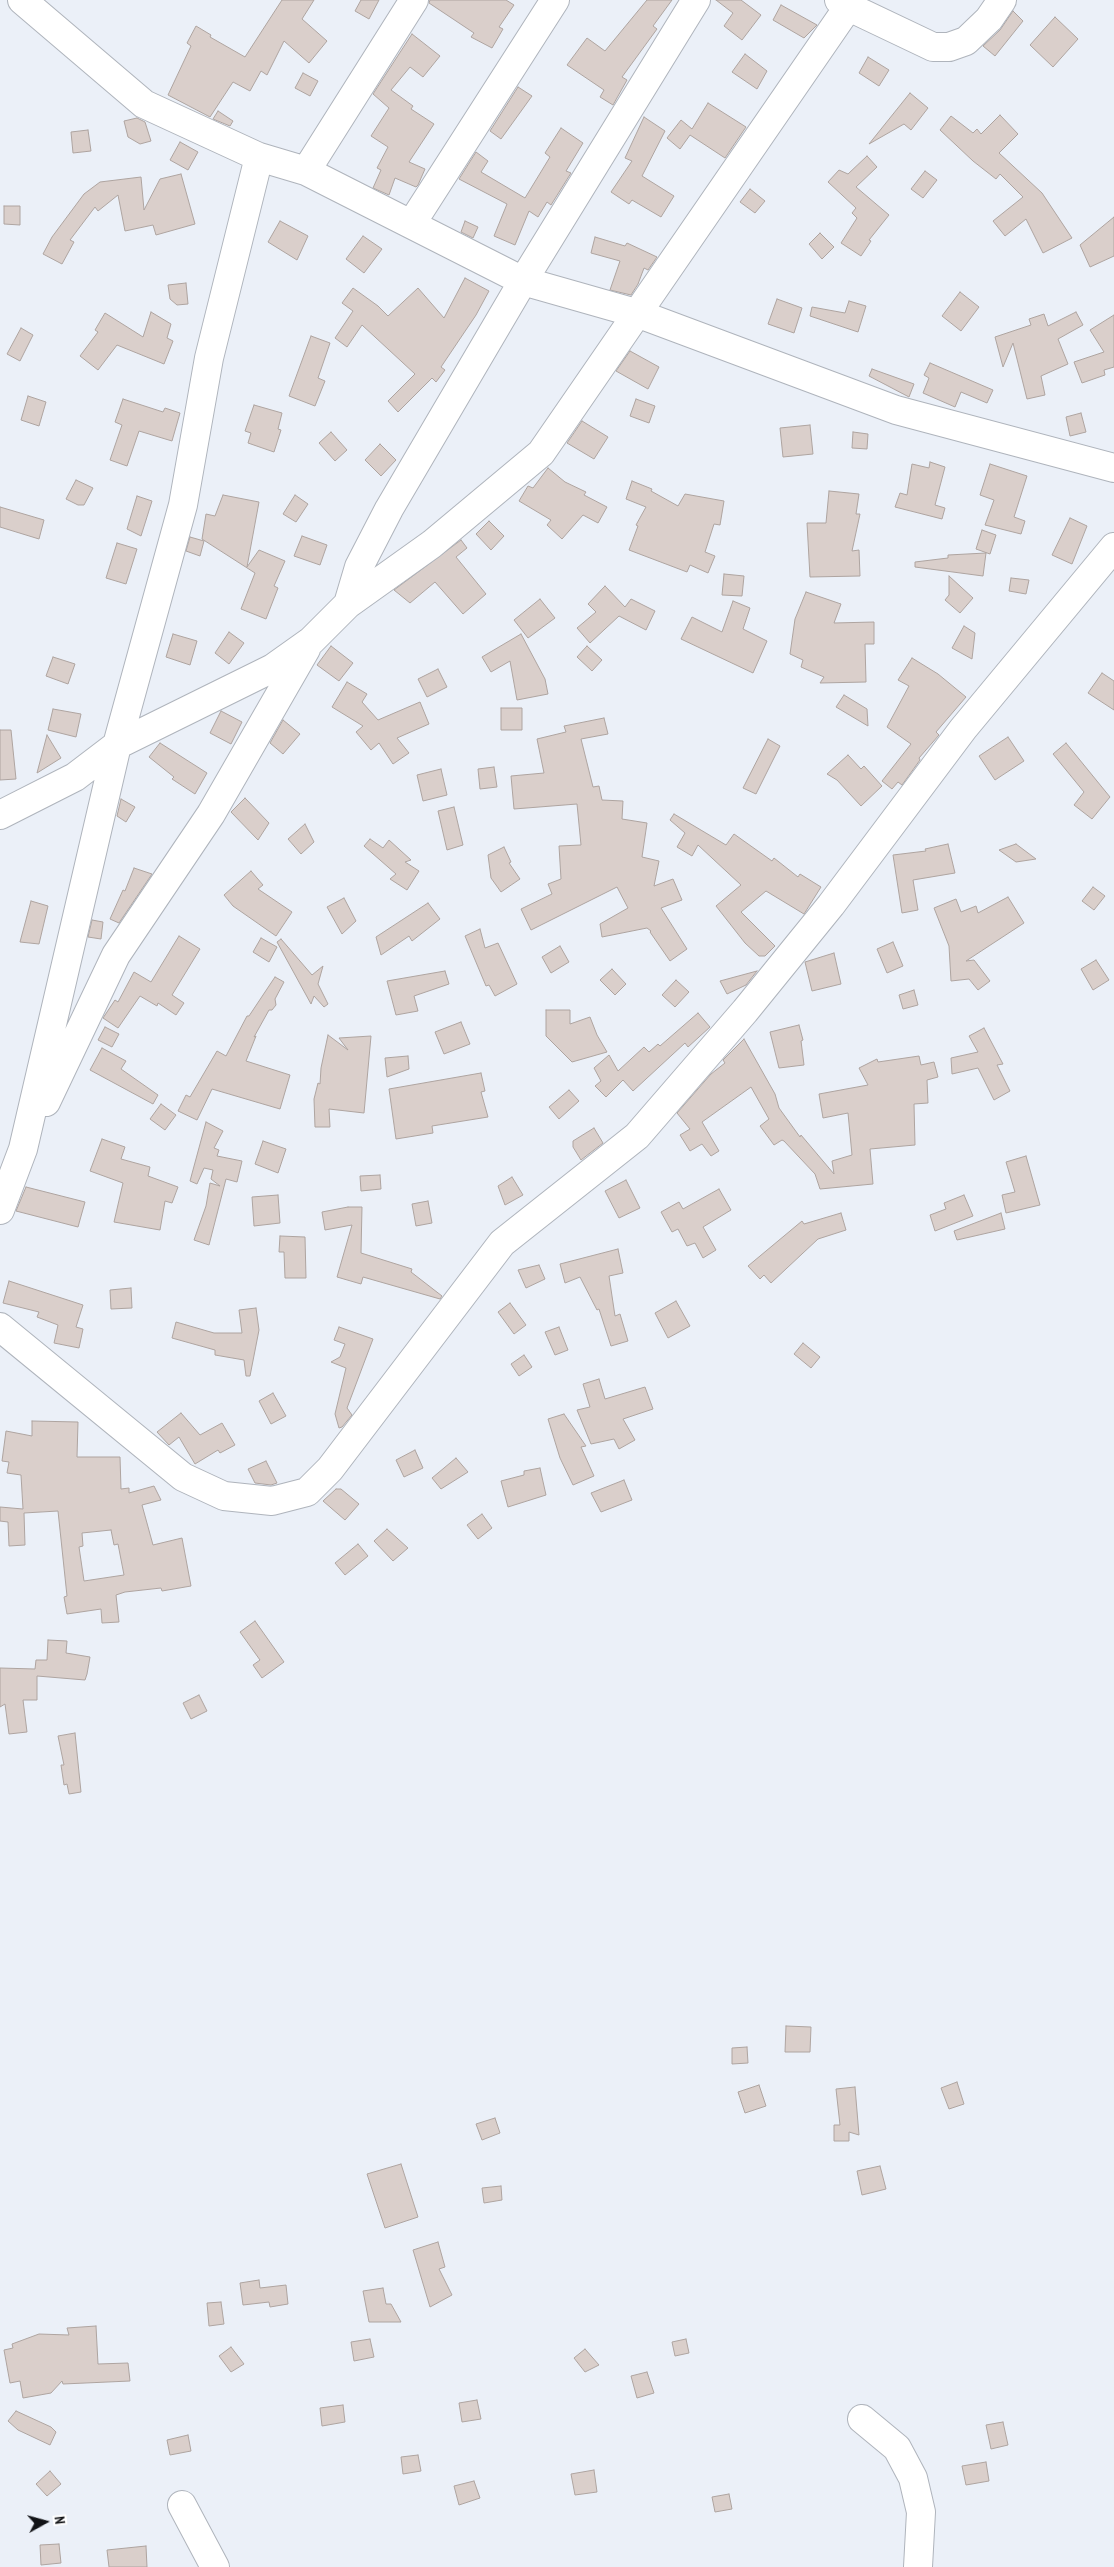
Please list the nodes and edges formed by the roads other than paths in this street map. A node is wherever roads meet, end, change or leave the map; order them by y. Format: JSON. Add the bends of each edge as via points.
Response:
{"nodes":[{"id":1,"x":22,"y":0,"type":"edge"},
{"id":2,"x":414,"y":0,"type":"edge"},
{"id":3,"x":555,"y":0,"type":"edge"},
{"id":4,"x":696,"y":0,"type":"edge"},
{"id":5,"x":1002,"y":0,"type":"edge"},
{"id":6,"x":847,"y":2,"type":"edge"},
{"id":7,"x":259,"y":157,"type":"junction"},
{"id":8,"x":306,"y":171,"type":"junction"},
{"id":9,"x":412,"y":223,"type":"junction"},
{"id":10,"x":523,"y":281,"type":"junction"},
{"id":11,"x":638,"y":314,"type":"junction"},
{"id":12,"x":1114,"y":468,"type":"edge"},
{"id":13,"x":1114,"y":547,"type":"edge"},
{"id":14,"x":348,"y":604,"type":"junction"},
{"id":15,"x":311,"y":641,"type":"junction"},
{"id":16,"x":117,"y":746,"type":"junction"},
{"id":17,"x":0,"y":815,"type":"edge"},
{"id":18,"x":23,"y":1149,"type":"junction"},
{"id":19,"x":0,"y":1210,"type":"edge"},
{"id":20,"x":0,"y":1326,"type":"edge"},
{"id":21,"x":862,"y":2419,"type":"dead end"},
{"id":22,"x":182,"y":2505,"type":"dead end"},
{"id":23,"x":215,"y":2567,"type":"edge"},
{"id":24,"x":918,"y":2567,"type":"edge"}],
"edges":[{"from":1,"to":7,"type":"street","via":[[144,104]]},
{"from":2,"to":8,"type":"street"},
{"from":3,"to":9,"type":"street"},
{"from":4,"to":10,"type":"street"},
{"from":5,"to":6,"type":"street","via":[[989,19],[966,41],[949,47],[933,47]]},
{"from":6,"to":11,"type":"street"},
{"from":7,"to":8,"type":"street"},
{"from":7,"to":16,"type":"street","via":[[209,358],[183,505]]},
{"from":8,"to":9,"type":"street"},
{"from":9,"to":10,"type":"street"},
{"from":10,"to":11,"type":"street"},
{"from":10,"to":14,"type":"street","via":[[389,509],[359,567]]},
{"from":11,"to":12,"type":"street","via":[[896,410]]},
{"from":11,"to":14,"type":"street","via":[[541,453],[432,544]]},
{"from":13,"to":20,"type":"street","via":[[963,729],[831,905],[745,1011],[637,1136],[502,1243],[330,1469],[307,1492],[272,1502],[224,1496],[183,1477]]},
{"from":14,"to":15,"type":"street"},
{"from":15,"to":16,"type":"street","via":[[273,668]]},
{"from":15,"to":18,"type":"street","via":[[211,814],[116,955]]},
{"from":16,"to":17,"type":"street","via":[[75,777]]},
{"from":16,"to":18,"type":"street"},
{"from":18,"to":19,"type":"street"},
{"from":21,"to":24,"type":"street","via":[[897,2448],[913,2478],[921,2512]]},
{"from":22,"to":23,"type":"street"}]}
